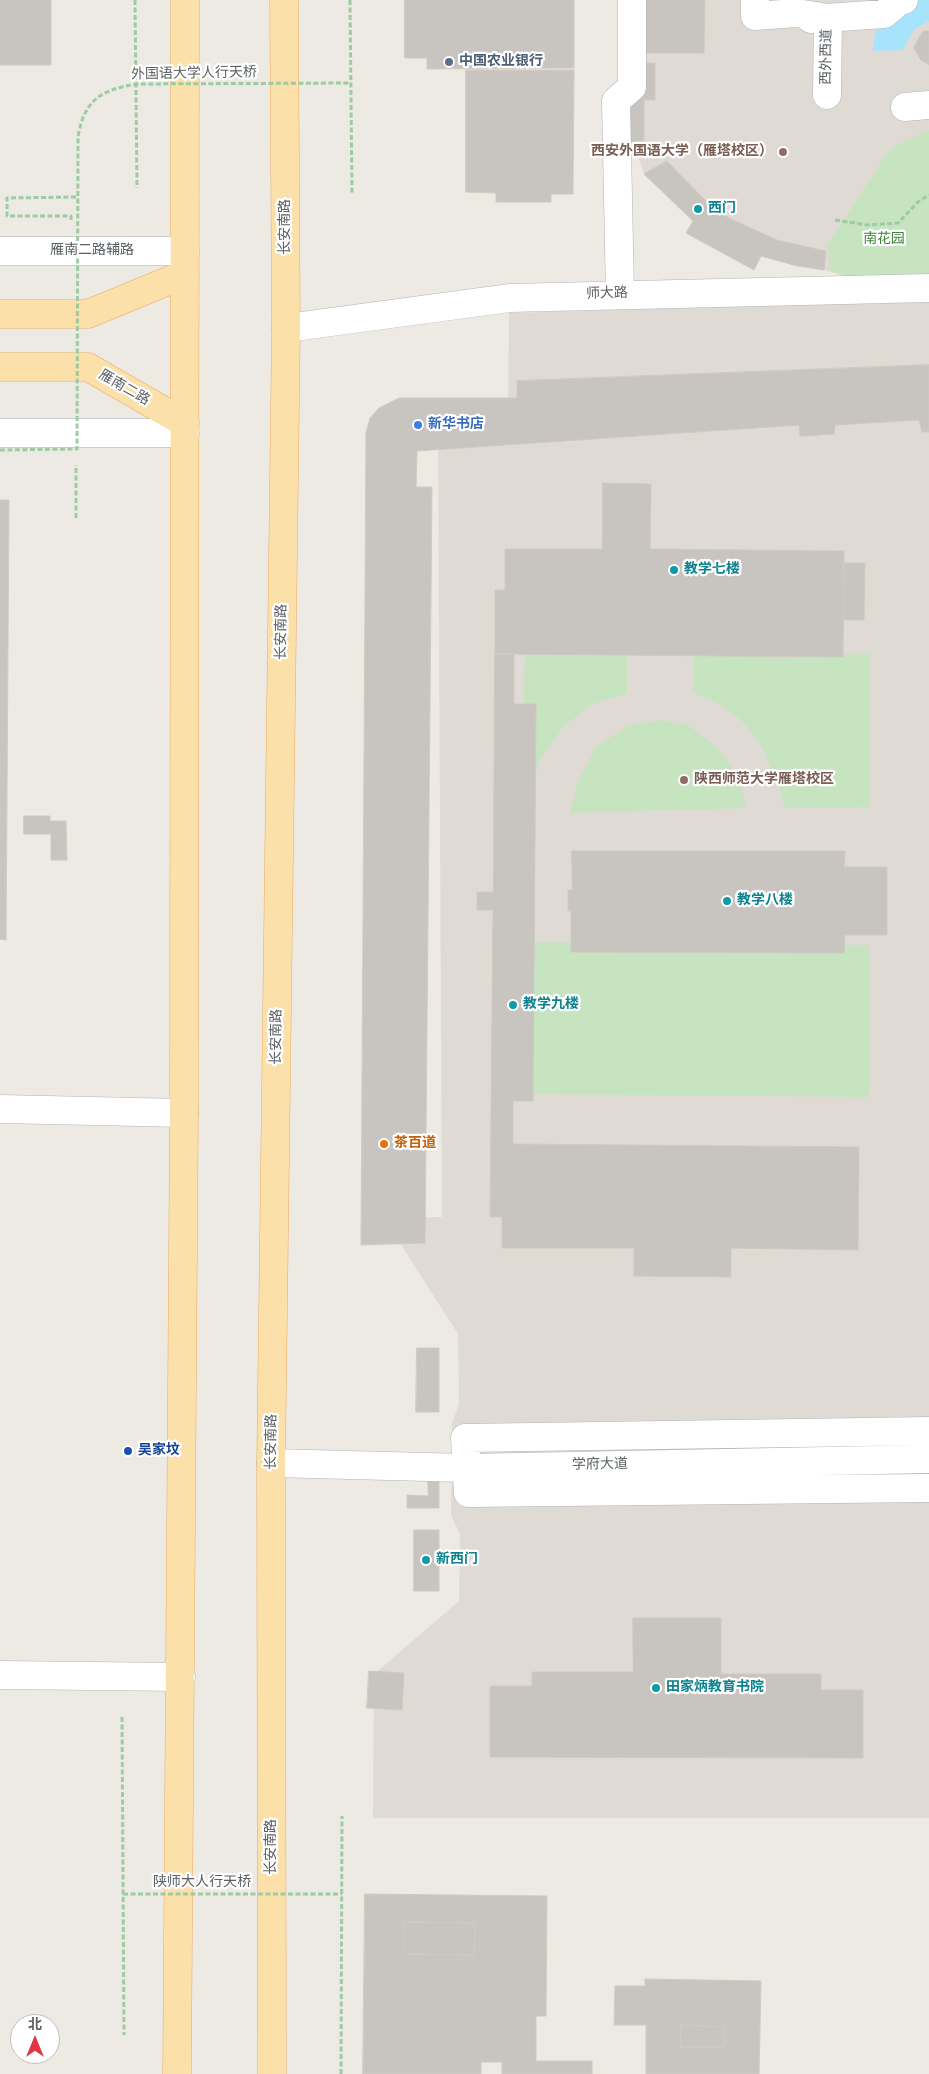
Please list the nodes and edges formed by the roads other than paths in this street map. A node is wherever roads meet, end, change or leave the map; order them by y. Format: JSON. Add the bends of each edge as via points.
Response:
{"nodes":[{"id":1,"x":186,"y":0,"type":"edge"},
{"id":2,"x":284,"y":0,"type":"edge"},
{"id":3,"x":632,"y":0,"type":"edge"},
{"id":4,"x":755,"y":0,"type":"edge"},
{"id":5,"x":904,"y":0,"type":"edge"},
{"id":6,"x":796,"y":6,"type":"edge"},
{"id":7,"x":828,"y":18,"type":"junction"},
{"id":8,"x":827,"y":95,"type":"dead end"},
{"id":9,"x":0,"y":251,"type":"edge"},
{"id":10,"x":185,"y":263,"type":"junction"},
{"id":11,"x":929,"y":288,"type":"edge"},
{"id":12,"x":620,"y":294,"type":"junction"},
{"id":13,"x":0,"y":314,"type":"edge"},
{"id":14,"x":286,"y":328,"type":"junction"},
{"id":15,"x":0,"y":367,"type":"edge"},
{"id":16,"x":185,"y":428,"type":"junction"},
{"id":17,"x":0,"y":432,"type":"edge"},
{"id":18,"x":0,"y":1108,"type":"edge"},
{"id":19,"x":184,"y":1113,"type":"junction"},
{"id":20,"x":929,"y":1431,"type":"edge"},
{"id":21,"x":929,"y":1459,"type":"edge"},
{"id":22,"x":271,"y":1463,"type":"junction"},
{"id":23,"x":466,"y":1468,"type":"junction"},
{"id":24,"x":929,"y":1488,"type":"edge"},
{"id":25,"x":0,"y":1675,"type":"edge"},
{"id":26,"x":181,"y":1677,"type":"junction"},
{"id":27,"x":177,"y":2074,"type":"edge"},
{"id":28,"x":272,"y":2074,"type":"edge"}],
"edges":[{"from":1,"to":10,"type":"main road"},
{"from":2,"to":14,"type":"main road","name":"长安南路"},
{"from":3,"to":12,"type":"street","via":[[632,87],[616,101]]},
{"from":4,"to":6,"type":"street","via":[[755,16]]},
{"from":5,"to":7,"type":"street","via":[[884,14]]},
{"from":6,"to":7,"type":"street","via":[[796,20]]},
{"from":7,"to":8,"type":"street","name":"西外西道"},
{"from":9,"to":10,"type":"street","name":"雁南二路辅路"},
{"from":10,"to":13,"type":"main road","via":[[88,314]]},
{"from":10,"to":16,"type":"main road"},
{"from":11,"to":12,"type":"street","name":"师大路"},
{"from":12,"to":14,"type":"street","name":"师大路","via":[[509,298]]},
{"from":14,"to":22,"type":"main road","name":"长安南路"},
{"from":15,"to":16,"type":"main road","name":"雁南二路","via":[[88,367]]},
{"from":16,"to":17,"type":"street"},
{"from":16,"to":19,"type":"main road"},
{"from":18,"to":19,"type":"street"},
{"from":19,"to":26,"type":"main road"},
{"from":20,"to":23,"type":"street","via":[[465,1438]]},
{"from":21,"to":23,"type":"street","name":"学府大道"},
{"from":22,"to":23,"type":"street","name":"学府大道"},
{"from":22,"to":28,"type":"main road","name":"长安南路"},
{"from":23,"to":24,"type":"street","via":[[468,1493]]},
{"from":25,"to":26,"type":"street"},
{"from":26,"to":27,"type":"main road"}]}
